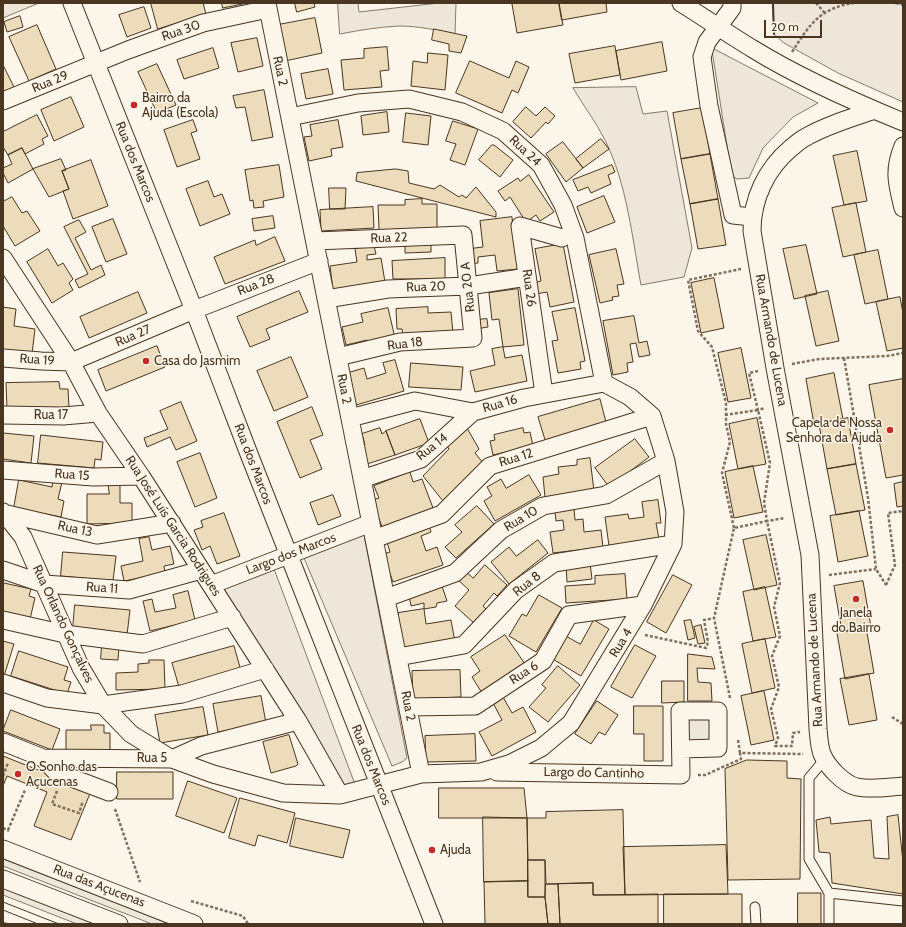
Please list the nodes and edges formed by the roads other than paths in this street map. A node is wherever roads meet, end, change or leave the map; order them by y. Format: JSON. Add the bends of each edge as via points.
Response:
{"nodes":[{"id":1,"x":72,"y":3,"type":"edge"},
{"id":2,"x":681,"y":3,"type":"edge"},
{"id":3,"x":732,"y":3,"type":"edge"},
{"id":4,"x":267,"y":6,"type":"edge"},
{"id":5,"x":718,"y":26,"type":"junction"},
{"id":6,"x":96,"y":63,"type":"junction"},
{"id":7,"x":3,"y":101,"type":"edge"},
{"id":8,"x":875,"y":110,"type":"junction"},
{"id":9,"x":290,"y":117,"type":"junction"},
{"id":10,"x":903,"y":122,"type":"edge"},
{"id":11,"x":903,"y":146,"type":"edge"},
{"id":12,"x":903,"y":208,"type":"edge"},
{"id":13,"x":752,"y":217,"type":"junction"},
{"id":14,"x":462,"y":235,"type":"joint"},
{"id":15,"x":562,"y":238,"type":"dead end"},
{"id":16,"x":315,"y":241,"type":"junction"},
{"id":17,"x":3,"y":258,"type":"edge"},
{"id":18,"x":319,"y":261,"type":"junction"},
{"id":19,"x":527,"y":277,"type":"junction"},
{"id":20,"x":469,"y":286,"type":"junction"},
{"id":21,"x":326,"y":299,"type":"junction"},
{"id":22,"x":194,"y":310,"type":"junction"},
{"id":23,"x":473,"y":338,"type":"joint"},
{"id":24,"x":338,"y":357,"type":"junction"},
{"id":25,"x":3,"y":358,"type":"edge"},
{"id":26,"x":71,"y":362,"type":"junction"},
{"id":27,"x":604,"y":383,"type":"junction"},
{"id":28,"x":544,"y":394,"type":"junction"},
{"id":29,"x":473,"y":412,"type":"junction"},
{"id":30,"x":98,"y":413,"type":"junction"},
{"id":31,"x":3,"y":415,"type":"edge"},
{"id":32,"x":652,"y":416,"type":"junction"},
{"id":33,"x":350,"y":418,"type":"junction"},
{"id":34,"x":666,"y":461,"type":"junction"},
{"id":35,"x":3,"y":470,"type":"edge"},
{"id":36,"x":141,"y":476,"type":"junction"},
{"id":37,"x":362,"y":479,"type":"junction"},
{"id":38,"x":3,"y":513,"type":"edge"},
{"id":39,"x":172,"y":523,"type":"junction"},
{"id":40,"x":372,"y":531,"type":"junction"},
{"id":41,"x":673,"y":544,"type":"junction"},
{"id":42,"x":289,"y":555,"type":"junction"},
{"id":43,"x":3,"y":570,"type":"edge"},
{"id":44,"x":201,"y":570,"type":"junction"},
{"id":45,"x":44,"y":584,"type":"junction"},
{"id":46,"x":211,"y":585,"type":"junction"},
{"id":47,"x":386,"y":598,"type":"junction"},
{"id":48,"x":643,"y":605,"type":"junction"},
{"id":49,"x":232,"y":617,"type":"junction"},
{"id":50,"x":3,"y":620,"type":"edge"},
{"id":51,"x":65,"y":634,"type":"junction"},
{"id":52,"x":398,"y":657,"type":"junction"},
{"id":53,"x":265,"y":669,"type":"junction"},
{"id":54,"x":3,"y":683,"type":"edge"},
{"id":55,"x":103,"y":704,"type":"junction"},
{"id":56,"x":408,"y":707,"type":"junction"},
{"id":57,"x":298,"y":721,"type":"junction"},
{"id":58,"x":3,"y":742,"type":"edge"},
{"id":59,"x":681,"y":748,"type":"dead end"},
{"id":60,"x":824,"y":757,"type":"junction"},
{"id":61,"x":43,"y":758,"type":"junction"},
{"id":62,"x":172,"y":759,"type":"junction"},
{"id":63,"x":481,"y":772,"type":"junction"},
{"id":64,"x":421,"y":774,"type":"junction"},
{"id":65,"x":379,"y":785,"type":"junction"},
{"id":66,"x":903,"y":786,"type":"edge"},
{"id":67,"x":109,"y":792,"type":"road end"},
{"id":68,"x":340,"y":795,"type":"junction"},
{"id":69,"x":3,"y":849,"type":"edge"},
{"id":70,"x":3,"y":879,"type":"edge"},
{"id":71,"x":829,"y":893,"type":"junction"},
{"id":72,"x":903,"y":901,"type":"edge"},
{"id":73,"x":755,"y":907,"type":"dead end"},
{"id":74,"x":119,"y":924,"type":"edge"},
{"id":75,"x":194,"y":924,"type":"edge"},
{"id":76,"x":434,"y":924,"type":"edge"},
{"id":77,"x":756,"y":924,"type":"edge"},
{"id":78,"x":829,"y":924,"type":"edge"}],
"edges":[{"from":1,"to":6,"type":"street","name":"Rua dos Marcos"},
{"from":2,"to":5,"type":"street"},
{"from":3,"to":5,"type":"street","via":[[732,8]]},
{"from":4,"to":6,"type":"street","name":"Rua 30","via":[[203,23]]},
{"from":4,"to":9,"type":"street","name":"Rua 2"},
{"from":5,"to":8,"type":"street","via":[[803,77]]},
{"from":5,"to":13,"type":"street","via":[[707,42],[702,57],[709,106],[732,215]]},
{"from":6,"to":7,"type":"street","name":"Rua 29"},
{"from":6,"to":22,"type":"street","name":"Rua dos Marcos"},
{"from":8,"to":10,"type":"street"},
{"from":8,"to":13,"type":"street","name":"Rua Armando de Lucena","via":[[818,131],[785,153],[760,188]]},
{"from":9,"to":16,"type":"street","name":"Rua 2"},
{"from":9,"to":27,"type":"street","name":"Rua 24","via":[[358,103],[409,99],[462,112],[503,131],[541,165],[563,206],[575,238]]},
{"from":11,"to":12,"type":"street","via":[[896,170]]},
{"from":13,"to":60,"type":"street","name":"Rua Armando de Lucena","via":[[752,232],[775,368],[810,555],[818,729]]},
{"from":14,"to":16,"type":"street","name":"Rua 22"},
{"from":14,"to":20,"type":"street","name":"Rua 20 A"},
{"from":15,"to":19,"type":"street","name":"Rua 26","via":[[520,226]]},
{"from":16,"to":18,"type":"street","name":"Rua 2"},
{"from":17,"to":26,"type":"street","name":"Rua José Luís Garcia Rodrigues"},
{"from":18,"to":21,"type":"street","name":"Rua 2"},
{"from":18,"to":22,"type":"street","name":"Rua 28"},
{"from":19,"to":20,"type":"street","name":"Rua 20"},
{"from":19,"to":28,"type":"street","name":"Rua 26"},
{"from":20,"to":21,"type":"street","name":"Rua 20","via":[[388,289]]},
{"from":20,"to":23,"type":"street","name":"Rua 20 A"},
{"from":21,"to":24,"type":"street","name":"Rua 2"},
{"from":22,"to":26,"type":"street","name":"Rua 27"},
{"from":22,"to":42,"type":"street","name":"Rua dos Marcos"},
{"from":23,"to":24,"type":"street","name":"Rua 18","via":[[400,342]]},
{"from":24,"to":33,"type":"street","name":"Rua 2"},
{"from":25,"to":26,"type":"street","name":"Rua 19"},
{"from":26,"to":30,"type":"street","name":"Rua José Luís Garcia Rodrigues"},
{"from":27,"to":28,"type":"street","name":"Rua 16"},
{"from":27,"to":32,"type":"street","via":[[630,397]]},
{"from":28,"to":29,"type":"street","name":"Rua 16"},
{"from":29,"to":33,"type":"street","name":"Rua 16","via":[[415,401]]},
{"from":29,"to":37,"type":"street","name":"Rua 14","via":[[422,458]]},
{"from":30,"to":31,"type":"street","name":"Rua 17","via":[[63,416]]},
{"from":30,"to":36,"type":"street","name":"Rua José Luís Garcia Rodrigues"},
{"from":32,"to":34,"type":"street","name":"Rua 4"},
{"from":32,"to":40,"type":"street","name":"Rua 12","via":[[490,466],[442,514]]},
{"from":33,"to":37,"type":"street","name":"Rua 2"},
{"from":34,"to":41,"type":"street","name":"Rua 4","via":[[675,512]]},
{"from":34,"to":47,"type":"street","name":"Rua 10","via":[[606,494],[543,506],[501,530],[455,572]]},
{"from":35,"to":36,"type":"street","name":"Rua 15","via":[[93,477]]},
{"from":36,"to":39,"type":"street","name":"Rua José Luís Garcia Rodrigues"},
{"from":37,"to":40,"type":"street","name":"Rua 2"},
{"from":38,"to":39,"type":"street","name":"Rua 13","via":[[97,535]]},
{"from":38,"to":45,"type":"street","name":"Rua Orlando Gonçalves","via":[[23,537]]},
{"from":39,"to":44,"type":"street","name":"Rua José Luís Garcia Rodrigues"},
{"from":40,"to":42,"type":"street","name":"Largo dos Marcos"},
{"from":40,"to":47,"type":"street","name":"Rua 2"},
{"from":41,"to":48,"type":"street","name":"Rua 4"},
{"from":41,"to":52,"type":"street","name":"Rua 8","via":[[554,563],[516,590],[464,645]]},
{"from":42,"to":46,"type":"street","name":"Largo dos Marcos"},
{"from":42,"to":65,"type":"street","name":"Rua dos Marcos"},
{"from":43,"to":45,"type":"street","name":"Rua 11"},
{"from":44,"to":45,"type":"street","name":"Rua 11","via":[[129,590]]},
{"from":44,"to":46,"type":"street","name":"Rua José Luís Garcia Rodrigues"},
{"from":45,"to":51,"type":"street","name":"Rua Orlando Gonçalves"},
{"from":46,"to":49,"type":"street","name":"Rua José Luís Garcia Rodrigues"},
{"from":47,"to":52,"type":"street","name":"Rua 2"},
{"from":48,"to":56,"type":"street","name":"Rua 6","via":[[569,615],[543,660],[475,706]]},
{"from":48,"to":63,"type":"street","name":"Rua 4","via":[[572,723],[541,748],[509,764]]},
{"from":49,"to":51,"type":"street","via":[[143,644]]},
{"from":49,"to":53,"type":"street","name":"Rua José Luís Garcia Rodrigues"},
{"from":50,"to":51,"type":"street"},
{"from":51,"to":55,"type":"street","name":"Rua Orlando Gonçalves","via":[[81,668]]},
{"from":52,"to":56,"type":"street","name":"Rua 2"},
{"from":53,"to":55,"type":"street","via":[[182,694]]},
{"from":53,"to":57,"type":"street","name":"Rua José Luís Garcia Rodrigues"},
{"from":54,"to":55,"type":"street","via":[[47,698]]},
{"from":55,"to":62,"type":"street","name":"Rua Orlando Gonçalves","via":[[131,734]]},
{"from":56,"to":64,"type":"street","name":"Rua 2"},
{"from":57,"to":62,"type":"street","name":"Rua 5","via":[[201,746]]},
{"from":57,"to":68,"type":"street","name":"Rua José Luís Garcia Rodrigues"},
{"from":58,"to":61,"type":"street","name":"Rua 5"},
{"from":59,"to":63,"type":"street","name":"Largo do Cantinho","via":[[681,775]]},
{"from":60,"to":66,"type":"street","via":[[829,767],[856,787]]},
{"from":60,"to":71,"type":"lane","via":[[809,778],[809,859]]},
{"from":61,"to":62,"type":"street","name":"Rua 5"},
{"from":61,"to":67,"type":"street","via":[[56,772]]},
{"from":62,"to":68,"type":"street","name":"Rua Orlando Gonçalves","via":[[213,774],[283,792]]},
{"from":63,"to":64,"type":"street","name":"Rua 4"},
{"from":64,"to":65,"type":"street","name":"Rua 4"},
{"from":65,"to":68,"type":"street","name":"Rua Orlando Gonçalves"},
{"from":65,"to":76,"type":"street","name":"Rua dos Marcos"},
{"from":69,"to":75,"type":"street","name":"Rua das Açucenas"},
{"from":70,"to":74,"type":"street"},
{"from":71,"to":72,"type":"lane"},
{"from":71,"to":78,"type":"lane"},
{"from":73,"to":77,"type":"lane"}]}
